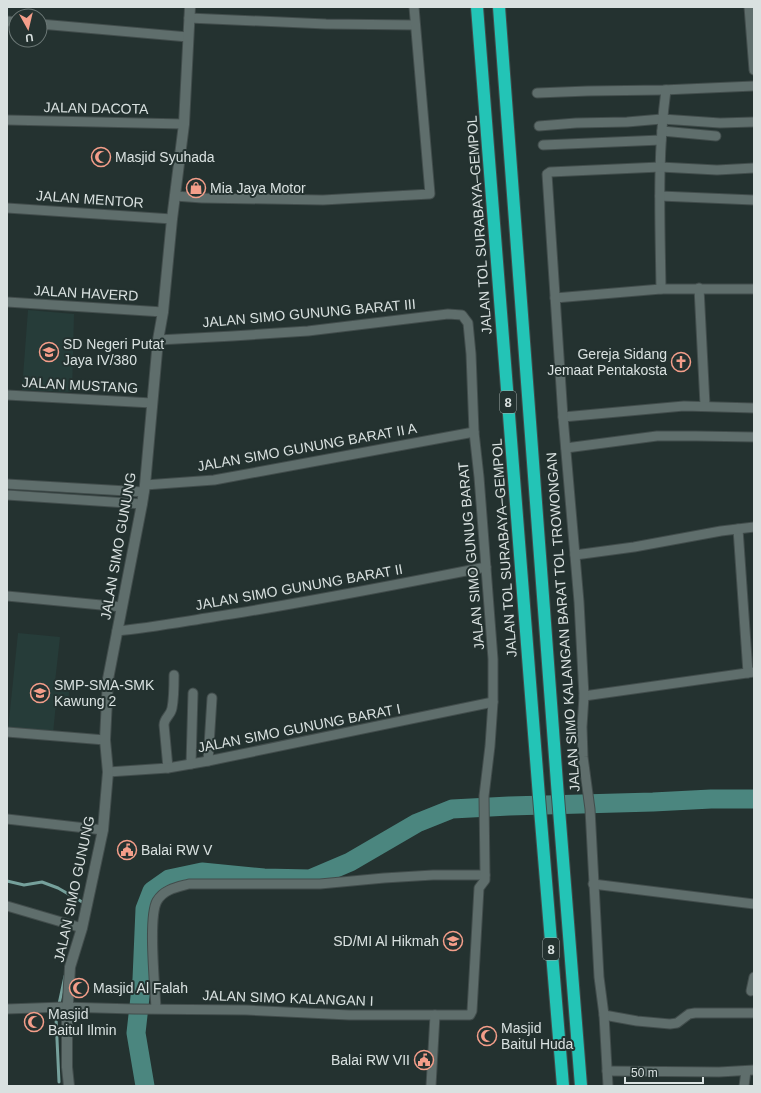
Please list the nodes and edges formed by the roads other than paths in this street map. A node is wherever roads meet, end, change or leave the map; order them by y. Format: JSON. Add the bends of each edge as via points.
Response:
{"nodes":[{"id":1,"x":190,"y":7,"type":"edge"},
{"id":2,"x":414,"y":7,"type":"edge"},
{"id":3,"x":477,"y":7,"type":"edge"},
{"id":4,"x":499,"y":7,"type":"edge"},
{"id":5,"x":749,"y":7,"type":"edge"},
{"id":6,"x":189,"y":18,"type":"junction"},
{"id":7,"x":752,"y":18,"type":"edge"},
{"id":8,"x":48,"y":25,"type":"edge"},
{"id":9,"x":415,"y":25,"type":"junction"},
{"id":10,"x":188,"y":37,"type":"junction"},
{"id":11,"x":754,"y":70,"type":"edge"},
{"id":12,"x":752,"y":86,"type":"edge"},
{"id":13,"x":666,"y":90,"type":"junction"},
{"id":14,"x":537,"y":93,"type":"dead end"},
{"id":15,"x":662,"y":119,"type":"junction"},
{"id":16,"x":7,"y":120,"type":"edge"},
{"id":17,"x":754,"y":122,"type":"edge"},
{"id":18,"x":184,"y":124,"type":"junction"},
{"id":19,"x":539,"y":126,"type":"dead end"},
{"id":20,"x":662,"y":135,"type":"junction"},
{"id":21,"x":716,"y":136,"type":"dead end"},
{"id":22,"x":543,"y":145,"type":"dead end"},
{"id":23,"x":660,"y":167,"type":"junction"},
{"id":24,"x":754,"y":168,"type":"edge"},
{"id":25,"x":175,"y":196,"type":"junction"},
{"id":26,"x":660,"y":196,"type":"junction"},
{"id":27,"x":754,"y":200,"type":"edge"},
{"id":28,"x":7,"y":208,"type":"edge"},
{"id":29,"x":172,"y":219,"type":"junction"},
{"id":30,"x":661,"y":288,"type":"junction"},
{"id":31,"x":699,"y":288,"type":"junction"},
{"id":32,"x":754,"y":289,"type":"edge"},
{"id":33,"x":555,"y":298,"type":"junction"},
{"id":34,"x":7,"y":302,"type":"edge"},
{"id":35,"x":162,"y":312,"type":"junction"},
{"id":36,"x":462,"y":315,"type":"joint"},
{"id":37,"x":158,"y":340,"type":"junction"},
{"id":38,"x":7,"y":395,"type":"edge"},
{"id":39,"x":152,"y":403,"type":"junction"},
{"id":40,"x":706,"y":405,"type":"junction"},
{"id":41,"x":754,"y":408,"type":"edge"},
{"id":42,"x":563,"y":417,"type":"junction"},
{"id":43,"x":474,"y":432,"type":"junction"},
{"id":44,"x":754,"y":437,"type":"edge"},
{"id":45,"x":566,"y":448,"type":"junction"},
{"id":46,"x":7,"y":484,"type":"edge"},
{"id":47,"x":144,"y":489,"type":"junction"},
{"id":48,"x":7,"y":495,"type":"edge"},
{"id":49,"x":142,"y":504,"type":"junction"},
{"id":50,"x":754,"y":527,"type":"edge"},
{"id":51,"x":738,"y":529,"type":"junction"},
{"id":52,"x":575,"y":554,"type":"junction"},
{"id":53,"x":486,"y":568,"type":"junction"},
{"id":54,"x":7,"y":596,"type":"edge"},
{"id":55,"x":122,"y":607,"type":"junction"},
{"id":56,"x":117,"y":631,"type":"junction"},
{"id":57,"x":751,"y":672,"type":"edge"},
{"id":58,"x":174,"y":675,"type":"dead end"},
{"id":59,"x":193,"y":693,"type":"dead end"},
{"id":60,"x":584,"y":696,"type":"junction"},
{"id":61,"x":212,"y":698,"type":"dead end"},
{"id":62,"x":493,"y":702,"type":"junction"},
{"id":63,"x":7,"y":732,"type":"edge"},
{"id":64,"x":106,"y":740,"type":"junction"},
{"id":65,"x":208,"y":761,"type":"junction"},
{"id":66,"x":191,"y":764,"type":"junction"},
{"id":67,"x":168,"y":768,"type":"junction"},
{"id":68,"x":108,"y":772,"type":"junction"},
{"id":69,"x":484,"y":796,"type":"joint"},
{"id":70,"x":7,"y":819,"type":"edge"},
{"id":71,"x":103,"y":830,"type":"junction"},
{"id":72,"x":485,"y":876,"type":"junction"},
{"id":73,"x":593,"y":884,"type":"junction"},
{"id":74,"x":754,"y":904,"type":"edge"},
{"id":75,"x":7,"y":906,"type":"edge"},
{"id":76,"x":78,"y":927,"type":"junction"},
{"id":77,"x":754,"y":977,"type":"edge"},
{"id":78,"x":751,"y":991,"type":"dead end"},
{"id":79,"x":65,"y":1007,"type":"junction"},
{"id":80,"x":156,"y":1008,"type":"junction"},
{"id":81,"x":7,"y":1009,"type":"edge"},
{"id":82,"x":754,"y":1013,"type":"edge"},
{"id":83,"x":436,"y":1015,"type":"junction"},
{"id":84,"x":604,"y":1015,"type":"junction"},
{"id":85,"x":608,"y":1071,"type":"junction"},
{"id":86,"x":750,"y":1071,"type":"edge"},
{"id":87,"x":69,"y":1086,"type":"edge"},
{"id":88,"x":431,"y":1086,"type":"edge"},
{"id":89,"x":563,"y":1086,"type":"edge"},
{"id":90,"x":581,"y":1086,"type":"edge"},
{"id":91,"x":608,"y":1086,"type":"edge"},
{"id":92,"x":744,"y":1086,"type":"edge"}],
"edges":[{"from":1,"to":6,"type":"main road","name":"JALAN SIMO GUNUNG"},
{"from":2,"to":9,"type":"street"},
{"from":3,"to":89,"type":"highway","name":"JALAN TOL SURABAYA–GEMPOL","number":"8"},
{"from":4,"to":90,"type":"highway","number":"8"},
{"from":5,"to":7,"type":"street"},
{"from":6,"to":9,"type":"street"},
{"from":6,"to":10,"type":"main road","name":"JALAN SIMO GUNUNG"},
{"from":7,"to":11,"type":"street"},
{"from":8,"to":10,"type":"street"},
{"from":9,"to":25,"type":"street","via":[[430,194],[323,200]]},
{"from":10,"to":18,"type":"main road","name":"JALAN SIMO GUNUNG"},
{"from":12,"to":13,"type":"street"},
{"from":13,"to":14,"type":"street"},
{"from":13,"to":15,"type":"street"},
{"from":15,"to":17,"type":"street","via":[[720,124]]},
{"from":15,"to":19,"type":"street"},
{"from":15,"to":20,"type":"street"},
{"from":16,"to":18,"type":"street","name":"JALAN DACOTA"},
{"from":18,"to":25,"type":"main road","name":"JALAN SIMO GUNUNG"},
{"from":20,"to":21,"type":"street"},
{"from":20,"to":22,"type":"street"},
{"from":20,"to":23,"type":"street"},
{"from":23,"to":24,"type":"street","via":[[718,170]]},
{"from":23,"to":26,"type":"street"},
{"from":23,"to":33,"type":"street","name":"JALAN SIMO KALANGAN BARAT TOL TROWONGAN","via":[[548,173]]},
{"from":25,"to":29,"type":"main road","name":"JALAN SIMO GUNUNG"},
{"from":26,"to":27,"type":"street"},
{"from":26,"to":30,"type":"street"},
{"from":28,"to":29,"type":"street","name":"JALAN MENTOR"},
{"from":29,"to":35,"type":"main road","name":"JALAN SIMO GUNUNG"},
{"from":30,"to":31,"type":"street"},
{"from":30,"to":33,"type":"street"},
{"from":31,"to":32,"type":"street"},
{"from":31,"to":40,"type":"street"},
{"from":33,"to":42,"type":"street","name":"JALAN SIMO KALANGAN BARAT TOL TROWONGAN"},
{"from":34,"to":35,"type":"street","name":"JALAN HAVERD"},
{"from":35,"to":37,"type":"main road","name":"JALAN SIMO GUNUNG"},
{"from":36,"to":37,"type":"street","name":"JALAN SIMO GUNUNG BARAT III","via":[[448,314],[308,331]]},
{"from":36,"to":43,"type":"street","name":"JALAN SIMO GUNUG BARAT","via":[[468,323]]},
{"from":37,"to":39,"type":"main road","name":"JALAN SIMO GUNUNG"},
{"from":38,"to":39,"type":"street","name":"JALAN MUSTANG"},
{"from":39,"to":47,"type":"main road","name":"JALAN SIMO GUNUNG"},
{"from":40,"to":41,"type":"street"},
{"from":40,"to":42,"type":"street"},
{"from":42,"to":45,"type":"street","name":"JALAN SIMO KALANGAN BARAT TOL TROWONGAN"},
{"from":43,"to":47,"type":"street","name":"JALAN SIMO GUNUNG BARAT II A","via":[[214,480]]},
{"from":43,"to":53,"type":"street","name":"JALAN SIMO GUNUG BARAT"},
{"from":44,"to":45,"type":"street","via":[[657,436]]},
{"from":45,"to":52,"type":"street","name":"JALAN SIMO KALANGAN BARAT TOL TROWONGAN"},
{"from":46,"to":47,"type":"street","name":"JALAN SIMO GUNUNG BARAT II A"},
{"from":47,"to":49,"type":"main road","name":"JALAN SIMO GUNUNG"},
{"from":48,"to":49,"type":"street"},
{"from":49,"to":55,"type":"main road","name":"JALAN SIMO GUNUNG"},
{"from":50,"to":51,"type":"street"},
{"from":51,"to":52,"type":"street"},
{"from":51,"to":57,"type":"street"},
{"from":52,"to":60,"type":"street","name":"JALAN SIMO KALANGAN BARAT TOL TROWONGAN"},
{"from":53,"to":56,"type":"street","name":"JALAN SIMO GUNUNG BARAT II","via":[[373,590]]},
{"from":53,"to":62,"type":"street","name":"JALAN SIMO GUNUG BARAT","via":[[493,659]]},
{"from":54,"to":55,"type":"street"},
{"from":55,"to":56,"type":"main road","name":"JALAN SIMO GUNUNG"},
{"from":56,"to":64,"type":"main road","name":"JALAN SIMO GUNUNG","via":[[108,678]]},
{"from":57,"to":60,"type":"street"},
{"from":58,"to":67,"type":"street","via":[[171,712],[164,725]]},
{"from":59,"to":66,"type":"street"},
{"from":60,"to":73,"type":"street","name":"JALAN SIMO KALANGAN BARAT TOL TROWONGAN","via":[[583,757],[590,808]]},
{"from":61,"to":65,"type":"street"},
{"from":62,"to":65,"type":"street","name":"JALAN SIMO GUNUNG BARAT I"},
{"from":62,"to":69,"type":"street","name":"JALAN SIMO GUNUG BARAT"},
{"from":63,"to":64,"type":"street"},
{"from":64,"to":68,"type":"main road","name":"JALAN SIMO GUNUNG"},
{"from":65,"to":66,"type":"street","name":"JALAN SIMO GUNUNG BARAT I"},
{"from":66,"to":67,"type":"street","name":"JALAN SIMO GUNUNG BARAT I"},
{"from":67,"to":68,"type":"street","name":"JALAN SIMO GUNUNG BARAT I"},
{"from":68,"to":71,"type":"main road","name":"JALAN SIMO GUNUNG"},
{"from":69,"to":72,"type":"street","name":"JALAN SIMO KALANGAN I"},
{"from":70,"to":71,"type":"street"},
{"from":71,"to":76,"type":"main road","name":"JALAN SIMO GUNUNG"},
{"from":72,"to":80,"type":"street","via":[[433,875],[320,884],[190,884],[169,890],[158,900],[153,912]]},
{"from":72,"to":83,"type":"street","name":"JALAN SIMO KALANGAN I","via":[[485,880],[478,888],[471,1014]]},
{"from":73,"to":74,"type":"street"},
{"from":73,"to":84,"type":"street","name":"JALAN SIMO KALANGAN BARAT TOL TROWONGAN"},
{"from":75,"to":76,"type":"street"},
{"from":76,"to":79,"type":"main road","name":"JALAN SIMO GUNUNG"},
{"from":77,"to":78,"type":"street"},
{"from":79,"to":80,"type":"street","name":"JALAN SIMO KALANGAN I"},
{"from":79,"to":81,"type":"street","name":"JALAN SIMO KALANGAN I"},
{"from":79,"to":87,"type":"main road","name":"JALAN SIMO GUNUNG"},
{"from":80,"to":83,"type":"street","name":"JALAN SIMO KALANGAN I","via":[[349,1015]]},
{"from":82,"to":84,"type":"street","via":[[695,1013],[670,1024]]},
{"from":83,"to":88,"type":"street"},
{"from":84,"to":85,"type":"street","name":"JALAN SIMO KALANGAN BARAT TOL TROWONGAN"},
{"from":85,"to":86,"type":"street"},
{"from":85,"to":91,"type":"street","name":"JALAN SIMO KALANGAN BARAT TOL TROWONGAN"},
{"from":86,"to":92,"type":"street"}]}
